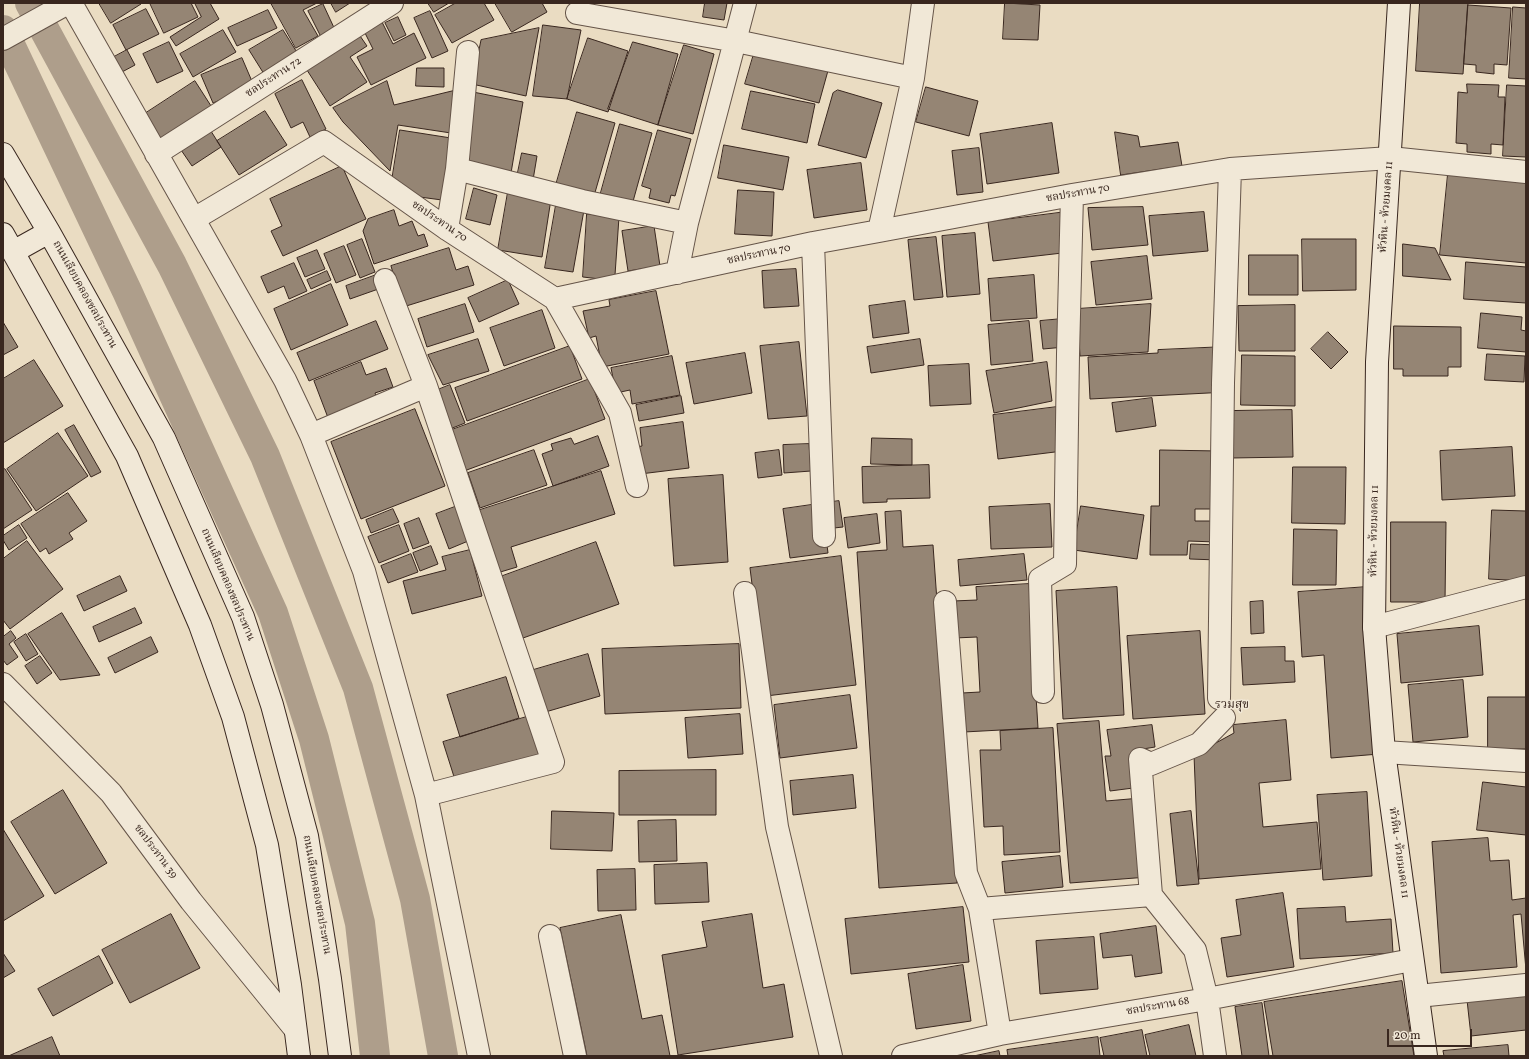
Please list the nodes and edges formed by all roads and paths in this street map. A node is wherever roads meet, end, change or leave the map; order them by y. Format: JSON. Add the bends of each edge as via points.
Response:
{"nodes":[{"id":1,"x":68,"y":3,"type":"edge"},
{"id":2,"x":72,"y":3,"type":"edge"},
{"id":3,"x":392,"y":3,"type":"edge"},
{"id":4,"x":745,"y":3,"type":"edge"},
{"id":5,"x":923,"y":3,"type":"edge"},
{"id":6,"x":1399,"y":3,"type":"edge"},
{"id":7,"x":577,"y":13,"type":"dead end"},
{"id":8,"x":3,"y":39,"type":"edge"},
{"id":9,"x":736,"y":40,"type":"junction"},
{"id":10,"x":468,"y":52,"type":"dead end"},
{"id":11,"x":913,"y":78,"type":"junction"},
{"id":12,"x":3,"y":154,"type":"edge"},
{"id":13,"x":156,"y":154,"type":"junction"},
{"id":14,"x":1390,"y":158,"type":"junction"},
{"id":15,"x":457,"y":169,"type":"junction"},
{"id":16,"x":1230,"y":169,"type":"junction"},
{"id":17,"x":1526,"y":172,"type":"edge"},
{"id":18,"x":1072,"y":195,"type":"junction"},
{"id":19,"x":194,"y":219,"type":"junction"},
{"id":20,"x":687,"y":223,"type":"junction"},
{"id":21,"x":447,"y":229,"type":"junction"},
{"id":22,"x":879,"y":231,"type":"junction"},
{"id":23,"x":49,"y":232,"type":"junction"},
{"id":24,"x":8,"y":243,"type":"edge"},
{"id":25,"x":813,"y":244,"type":"junction"},
{"id":26,"x":677,"y":273,"type":"junction"},
{"id":27,"x":385,"y":280,"type":"dead end"},
{"id":28,"x":555,"y":299,"type":"junction"},
{"id":29,"x":426,"y":386,"type":"junction"},
{"id":30,"x":311,"y":435,"type":"junction"},
{"id":31,"x":637,"y":486,"type":"dead end"},
{"id":32,"x":824,"y":536,"type":"dead end"},
{"id":33,"x":1526,"y":587,"type":"edge"},
{"id":34,"x":746,"y":593,"type":"dead end"},
{"id":35,"x":945,"y":602,"type":"dead end"},
{"id":36,"x":1374,"y":627,"type":"junction"},
{"id":37,"x":3,"y":684,"type":"edge"},
{"id":38,"x":1043,"y":692,"type":"dead end"},
{"id":39,"x":1384,"y":752,"type":"junction"},
{"id":40,"x":1526,"y":761,"type":"edge"},
{"id":41,"x":426,"y":795,"type":"junction"},
{"id":42,"x":1151,"y":895,"type":"junction"},
{"id":43,"x":980,"y":909,"type":"junction"},
{"id":44,"x":550,"y":936,"type":"dead end"},
{"id":45,"x":1412,"y":960,"type":"junction"},
{"id":46,"x":1526,"y":985,"type":"edge"},
{"id":47,"x":1418,"y":996,"type":"junction"},
{"id":48,"x":1207,"y":999,"type":"junction"},
{"id":49,"x":295,"y":1030,"type":"junction"},
{"id":50,"x":1000,"y":1034,"type":"junction"},
{"id":51,"x":299,"y":1056,"type":"edge"},
{"id":52,"x":340,"y":1056,"type":"edge"},
{"id":53,"x":479,"y":1056,"type":"edge"},
{"id":54,"x":574,"y":1056,"type":"edge"},
{"id":55,"x":831,"y":1056,"type":"edge"},
{"id":56,"x":903,"y":1056,"type":"edge"},
{"id":57,"x":1215,"y":1056,"type":"edge"},
{"id":58,"x":1426,"y":1056,"type":"edge"}],
"edges":[{"from":1,"to":8,"type":"street"},
{"from":2,"to":13,"type":"street"},
{"from":3,"to":13,"type":"street","name":"ชลประทาน 72"},
{"from":4,"to":9,"type":"street"},
{"from":5,"to":11,"type":"street"},
{"from":6,"to":14,"type":"street","name":"หัวหิน - ห้วยมงคล 11"},
{"from":7,"to":9,"type":"street"},
{"from":9,"to":11,"type":"street"},
{"from":9,"to":20,"type":"street"},
{"from":10,"to":15,"type":"street"},
{"from":11,"to":22,"type":"street"},
{"from":12,"to":23,"type":"street","name":"ถนนเลียบคลองชลประทาน"},
{"from":13,"to":19,"type":"street"},
{"from":14,"to":16,"type":"street","name":"ชลประทาน 70"},
{"from":14,"to":17,"type":"street","name":"ชลประทาน 70"},
{"from":14,"to":36,"type":"street","name":"หัวหิน - ห้วยมงคล 11","via":[[1377,362]]},
{"from":15,"to":20,"type":"street","via":[[582,201]]},
{"from":15,"to":21,"type":"street"},
{"from":16,"to":18,"type":"street","name":"ชลประทาน 70"},
{"from":16,"to":42,"type":"street","via":[[1223,383],[1222,708],[1199,744],[1152,764],[1140,759]]},
{"from":18,"to":22,"type":"street","name":"ชลประทาน 70"},
{"from":18,"to":38,"type":"street","via":[[1065,564],[1040,579]]},
{"from":19,"to":21,"type":"street","name":"ชลประทาน 70","via":[[324,142]]},
{"from":19,"to":30,"type":"street","via":[[285,380]]},
{"from":20,"to":26,"type":"street"},
{"from":21,"to":28,"type":"street","name":"ชลประทาน 70"},
{"from":22,"to":25,"type":"street","name":"ชลประทาน 70"},
{"from":23,"to":24,"type":"street"},
{"from":23,"to":52,"type":"street","name":"ถนนเลียบคลองชลประทาน","via":[[164,438],[243,617],[272,705],[307,836]]},
{"from":24,"to":49,"type":"street","via":[[127,456],[200,625],[233,717],[267,845]]},
{"from":25,"to":26,"type":"street","name":"ชลประทาน 70"},
{"from":25,"to":32,"type":"street"},
{"from":26,"to":28,"type":"street","name":"ชลประทาน 70"},
{"from":27,"to":29,"type":"street"},
{"from":28,"to":31,"type":"street","via":[[620,413]]},
{"from":29,"to":30,"type":"street"},
{"from":29,"to":41,"type":"street","via":[[553,762]]},
{"from":30,"to":41,"type":"street","via":[[364,571]]},
{"from":33,"to":36,"type":"street"},
{"from":34,"to":55,"type":"street","via":[[777,827]]},
{"from":35,"to":43,"type":"street","via":[[966,873]]},
{"from":36,"to":39,"type":"street","name":"หัวหิน - ห้วยมงคล 11"},
{"from":37,"to":49,"type":"street","name":"ชลประทาน 39","via":[[111,794]]},
{"from":39,"to":40,"type":"street"},
{"from":39,"to":45,"type":"street","name":"หัวหิน - ห้วยมงคล 11"},
{"from":41,"to":53,"type":"street"},
{"from":42,"to":43,"type":"street"},
{"from":42,"to":48,"type":"street","via":[[1195,950]]},
{"from":43,"to":50,"type":"street"},
{"from":44,"to":54,"type":"street"},
{"from":45,"to":47,"type":"street","name":"หัวหิน - ห้วยมงคล 11"},
{"from":45,"to":48,"type":"street","name":"ชลประทาน 68"},
{"from":46,"to":47,"type":"street"},
{"from":47,"to":58,"type":"street","name":"หัวหิน - ห้วยมงคล 11"},
{"from":48,"to":50,"type":"street","name":"ชลประทาน 68"},
{"from":48,"to":57,"type":"street"},
{"from":49,"to":51,"type":"street"},
{"from":50,"to":56,"type":"street","name":"ชลประทาน 68"}]}
